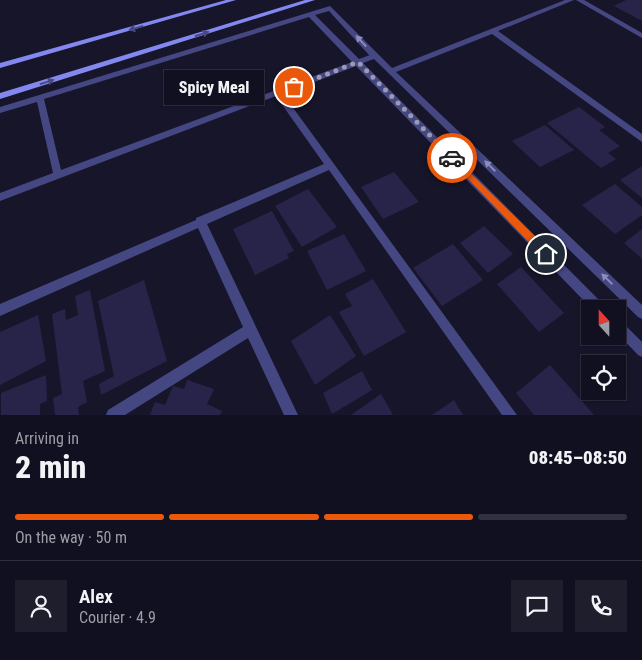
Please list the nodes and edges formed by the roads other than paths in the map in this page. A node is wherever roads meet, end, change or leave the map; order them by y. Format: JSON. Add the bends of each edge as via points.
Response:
{"nodes":[{"id":1,"x":233,"y":0,"type":"edge"},
{"id":2,"x":312,"y":0,"type":"edge"},
{"id":3,"x":571,"y":0,"type":"edge"},
{"id":4,"x":579,"y":0,"type":"edge"},
{"id":5,"x":310,"y":14,"type":"junction"},
{"id":6,"x":493,"y":31,"type":"junction"},
{"id":7,"x":642,"y":36,"type":"edge"},
{"id":8,"x":375,"y":56,"type":"junction"},
{"id":9,"x":358,"y":62,"type":"junction"},
{"id":10,"x":0,"y":66,"type":"edge"},
{"id":11,"x":391,"y":71,"type":"junction"},
{"id":12,"x":278,"y":93,"type":"junction"},
{"id":13,"x":0,"y":96,"type":"edge"},
{"id":14,"x":40,"y":98,"type":"junction"},
{"id":15,"x":0,"y":110,"type":"edge"},
{"id":16,"x":642,"y":139,"type":"edge"},
{"id":17,"x":329,"y":166,"type":"junction"},
{"id":18,"x":58,"y":175,"type":"junction"},
{"id":19,"x":0,"y":197,"type":"edge"},
{"id":20,"x":200,"y":221,"type":"junction"},
{"id":21,"x":591,"y":300,"type":"edge"},
{"id":22,"x":0,"y":310,"type":"edge"},
{"id":23,"x":642,"y":313,"type":"edge"},
{"id":24,"x":251,"y":329,"type":"junction"},
{"id":25,"x":626,"y":334,"type":"edge"},
{"id":26,"x":642,"y":351,"type":"edge"},
{"id":27,"x":113,"y":415,"type":"edge"},
{"id":28,"x":291,"y":415,"type":"edge"},
{"id":29,"x":510,"y":415,"type":"edge"}],
"edges":[{"from":1,"to":10,"type":"main road","one_way":true},
{"from":13,"to":2,"type":"main road","one_way":true},
{"from":3,"to":6,"type":"street"},
{"from":4,"to":7,"type":"street"},
{"from":8,"to":5,"type":"street","one_way":true,"via":[[330,8]]},
{"from":5,"to":9,"type":"street"},
{"from":5,"to":14,"type":"street"},
{"from":6,"to":11,"type":"street"},
{"from":6,"to":16,"type":"street"},
{"from":8,"to":9,"type":"street"},
{"from":8,"to":11,"type":"street"},
{"from":9,"to":12,"type":"street"},
{"from":9,"to":21,"type":"street"},
{"from":23,"to":11,"type":"street","one_way":true},
{"from":12,"to":17,"type":"street"},
{"from":12,"to":18,"type":"street"},
{"from":14,"to":15,"type":"street"},
{"from":14,"to":18,"type":"street"},
{"from":17,"to":20,"type":"street"},
{"from":17,"to":29,"type":"street"},
{"from":18,"to":19,"type":"street"},
{"from":20,"to":22,"type":"street"},
{"from":20,"to":24,"type":"street"},
{"from":24,"to":27,"type":"street"},
{"from":24,"to":28,"type":"street"},
{"from":25,"to":26,"type":"street"}]}
